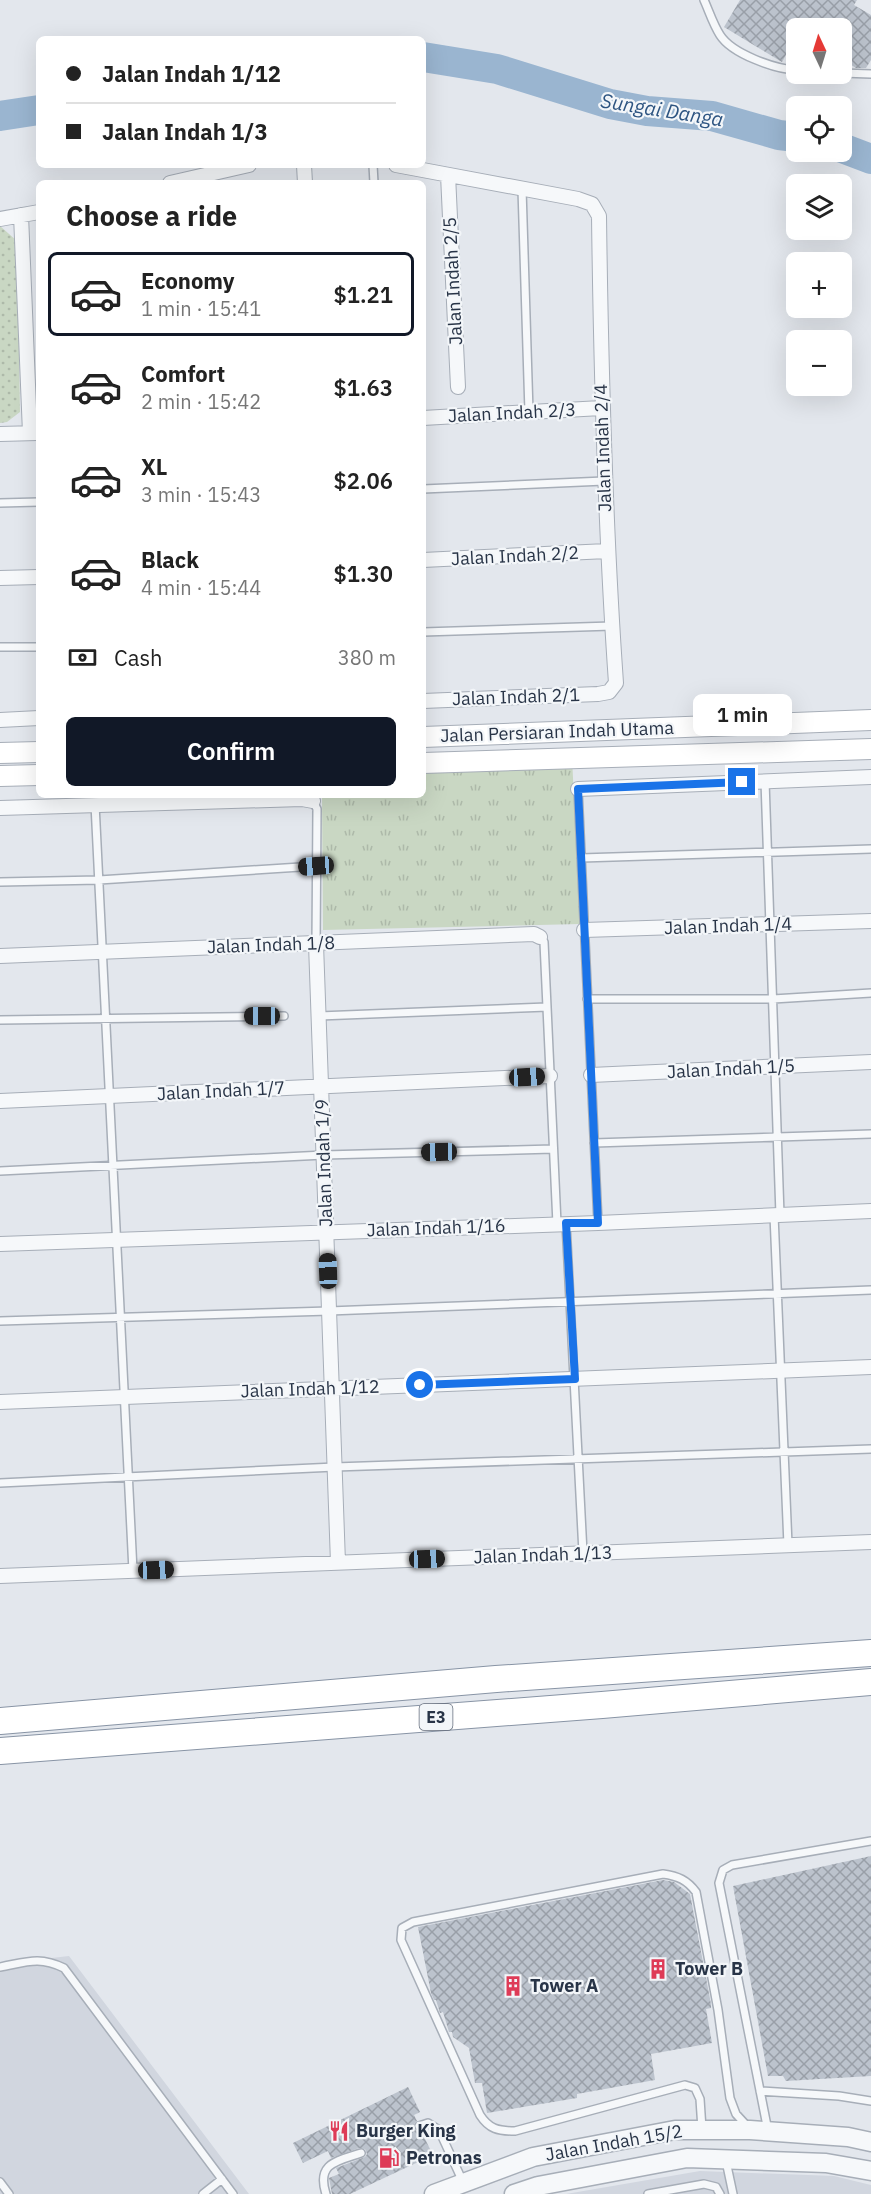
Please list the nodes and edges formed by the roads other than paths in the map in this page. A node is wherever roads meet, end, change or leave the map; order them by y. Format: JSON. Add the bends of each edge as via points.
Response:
{"nodes":[{"id":1,"x":704,"y":0,"type":"edge"},
{"id":2,"x":786,"y":69,"type":"edge"},
{"id":3,"x":852,"y":73,"type":"edge"},
{"id":4,"x":871,"y":74,"type":"edge"},
{"id":5,"x":236,"y":168,"type":"edge"},
{"id":6,"x":412,"y":168,"type":"edge"},
{"id":7,"x":448,"y":175,"type":"junction"},
{"id":8,"x":183,"y":180,"type":"edge"},
{"id":9,"x":522,"y":189,"type":"junction"},
{"id":10,"x":36,"y":212,"type":"edge"},
{"id":11,"x":21,"y":215,"type":"junction"},
{"id":12,"x":0,"y":219,"type":"edge"},
{"id":13,"x":458,"y":387,"type":"dead end"},
{"id":14,"x":602,"y":408,"type":"junction"},
{"id":15,"x":529,"y":412,"type":"junction"},
{"id":16,"x":426,"y":418,"type":"edge"},
{"id":17,"x":34,"y":433,"type":"edge"},
{"id":18,"x":0,"y":434,"type":"edge"},
{"id":19,"x":604,"y":481,"type":"junction"},
{"id":20,"x":426,"y":489,"type":"edge"},
{"id":21,"x":36,"y":502,"type":"edge"},
{"id":22,"x":0,"y":503,"type":"edge"},
{"id":23,"x":607,"y":551,"type":"junction"},
{"id":24,"x":426,"y":560,"type":"edge"},
{"id":25,"x":36,"y":577,"type":"edge"},
{"id":26,"x":0,"y":578,"type":"edge"},
{"id":27,"x":612,"y":626,"type":"junction"},
{"id":28,"x":426,"y":632,"type":"edge"},
{"id":29,"x":0,"y":647,"type":"edge"},
{"id":30,"x":36,"y":647,"type":"edge"},
{"id":31,"x":609,"y":692,"type":"joint"},
{"id":32,"x":426,"y":701,"type":"edge"},
{"id":33,"x":36,"y":718,"type":"edge"},
{"id":34,"x":0,"y":720,"type":"edge"},
{"id":35,"x":871,"y":720,"type":"edge"},
{"id":36,"x":426,"y":737,"type":"edge"},
{"id":37,"x":871,"y":749,"type":"edge"},
{"id":38,"x":36,"y":752,"type":"edge"},
{"id":39,"x":0,"y":753,"type":"edge"},
{"id":40,"x":426,"y":763,"type":"edge"},
{"id":41,"x":36,"y":775,"type":"edge"},
{"id":42,"x":0,"y":776,"type":"edge"},
{"id":43,"x":871,"y":777,"type":"edge"},
{"id":44,"x":765,"y":781,"type":"junction"},
{"id":45,"x":578,"y":789,"type":"joint"},
{"id":46,"x":313,"y":801,"type":"joint"},
{"id":47,"x":95,"y":804,"type":"junction"},
{"id":48,"x":0,"y":808,"type":"edge"},
{"id":49,"x":871,"y":849,"type":"edge"},
{"id":50,"x":768,"y":852,"type":"junction"},
{"id":51,"x":581,"y":858,"type":"junction"},
{"id":52,"x":316,"y":866,"type":"junction"},
{"id":53,"x":99,"y":880,"type":"junction"},
{"id":54,"x":0,"y":882,"type":"edge"},
{"id":55,"x":871,"y":921,"type":"edge"},
{"id":56,"x":770,"y":924,"type":"junction"},
{"id":57,"x":584,"y":930,"type":"junction"},
{"id":58,"x":540,"y":937,"type":"joint"},
{"id":59,"x":316,"y":944,"type":"junction"},
{"id":60,"x":102,"y":952,"type":"junction"},
{"id":61,"x":0,"y":956,"type":"edge"},
{"id":62,"x":871,"y":993,"type":"edge"},
{"id":63,"x":587,"y":999,"type":"junction"},
{"id":64,"x":773,"y":999,"type":"junction"},
{"id":65,"x":547,"y":1007,"type":"junction"},
{"id":66,"x":284,"y":1016,"type":"dead end"},
{"id":67,"x":319,"y":1016,"type":"junction"},
{"id":68,"x":106,"y":1018,"type":"junction"},
{"id":69,"x":0,"y":1020,"type":"edge"},
{"id":70,"x":871,"y":1062,"type":"edge"},
{"id":71,"x":775,"y":1067,"type":"junction"},
{"id":72,"x":591,"y":1075,"type":"junction"},
{"id":73,"x":550,"y":1076,"type":"junction"},
{"id":74,"x":321,"y":1086,"type":"junction"},
{"id":75,"x":109,"y":1096,"type":"junction"},
{"id":76,"x":0,"y":1101,"type":"edge"},
{"id":77,"x":871,"y":1134,"type":"edge"},
{"id":78,"x":777,"y":1137,"type":"junction"},
{"id":79,"x":594,"y":1143,"type":"junction"},
{"id":80,"x":553,"y":1149,"type":"junction"},
{"id":81,"x":324,"y":1155,"type":"junction"},
{"id":82,"x":113,"y":1164,"type":"junction"},
{"id":83,"x":0,"y":1171,"type":"edge"},
{"id":84,"x":871,"y":1211,"type":"edge"},
{"id":85,"x":777,"y":1215,"type":"junction"},
{"id":86,"x":598,"y":1223,"type":"junction"},
{"id":87,"x":561,"y":1224,"type":"junction"},
{"id":88,"x":326,"y":1232,"type":"junction"},
{"id":89,"x":117,"y":1240,"type":"junction"},
{"id":90,"x":0,"y":1244,"type":"edge"},
{"id":91,"x":871,"y":1290,"type":"edge"},
{"id":92,"x":777,"y":1294,"type":"junction"},
{"id":93,"x":572,"y":1302,"type":"junction"},
{"id":94,"x":329,"y":1311,"type":"junction"},
{"id":95,"x":120,"y":1317,"type":"junction"},
{"id":96,"x":0,"y":1321,"type":"edge"},
{"id":97,"x":871,"y":1367,"type":"edge"},
{"id":98,"x":781,"y":1370,"type":"junction"},
{"id":99,"x":575,"y":1379,"type":"junction"},
{"id":100,"x":332,"y":1388,"type":"junction"},
{"id":101,"x":124,"y":1397,"type":"junction"},
{"id":102,"x":0,"y":1402,"type":"edge"},
{"id":103,"x":871,"y":1449,"type":"edge"},
{"id":104,"x":784,"y":1452,"type":"junction"},
{"id":105,"x":579,"y":1459,"type":"junction"},
{"id":106,"x":335,"y":1467,"type":"junction"},
{"id":107,"x":128,"y":1477,"type":"junction"},
{"id":108,"x":0,"y":1483,"type":"edge"},
{"id":109,"x":871,"y":1542,"type":"edge"},
{"id":110,"x":788,"y":1545,"type":"junction"},
{"id":111,"x":583,"y":1553,"type":"junction"},
{"id":112,"x":338,"y":1563,"type":"junction"},
{"id":113,"x":133,"y":1571,"type":"junction"},
{"id":114,"x":0,"y":1576,"type":"edge"},
{"id":115,"x":871,"y":1653,"type":"edge"},
{"id":116,"x":871,"y":1682,"type":"edge"},
{"id":117,"x":0,"y":1713,"type":"edge"},
{"id":118,"x":66,"y":1714,"type":"junction"},
{"id":119,"x":0,"y":1720,"type":"edge"},
{"id":120,"x":0,"y":1751,"type":"edge"},
{"id":121,"x":871,"y":1841,"type":"edge"},
{"id":122,"x":0,"y":1967,"type":"edge"},
{"id":123,"x":760,"y":2091,"type":"junction"},
{"id":124,"x":871,"y":2101,"type":"edge"},
{"id":125,"x":419,"y":2126,"type":"dead end"},
{"id":126,"x":702,"y":2129,"type":"junction"},
{"id":127,"x":759,"y":2130,"type":"junction"},
{"id":128,"x":871,"y":2142,"type":"edge"},
{"id":129,"x":361,"y":2153,"type":"dead end"},
{"id":130,"x":726,"y":2158,"type":"junction"},
{"id":131,"x":871,"y":2171,"type":"edge"},
{"id":132,"x":222,"y":2179,"type":"junction"},
{"id":133,"x":0,"y":2182,"type":"edge"},
{"id":134,"x":463,"y":2182,"type":"junction"},
{"id":135,"x":9,"y":2194,"type":"edge"},
{"id":136,"x":203,"y":2194,"type":"edge"},
{"id":137,"x":234,"y":2194,"type":"edge"},
{"id":138,"x":326,"y":2194,"type":"edge"},
{"id":139,"x":434,"y":2194,"type":"edge"},
{"id":140,"x":514,"y":2194,"type":"edge"},
{"id":141,"x":648,"y":2194,"type":"edge"},
{"id":142,"x":720,"y":2194,"type":"edge"},
{"id":143,"x":733,"y":2194,"type":"edge"}],
"edges":[{"from":1,"to":2,"type":"lane","via":[[721,37],[738,52]]},
{"from":3,"to":4,"type":"lane"},
{"from":5,"to":8,"type":"street"},
{"from":6,"to":7,"type":"street"},
{"from":7,"to":9,"type":"street"},
{"from":7,"to":13,"type":"street","name":"Jalan Indah 2/5"},
{"from":9,"to":14,"type":"street","name":"Jalan Indah 2/4","via":[[578,199],[592,204],[599,216]]},
{"from":9,"to":15,"type":"lane"},
{"from":10,"to":11,"type":"street"},
{"from":11,"to":12,"type":"street"},
{"from":11,"to":17,"type":"street"},
{"from":14,"to":15,"type":"street","name":"Jalan Indah 2/3"},
{"from":14,"to":19,"type":"street","name":"Jalan Indah 2/4"},
{"from":15,"to":16,"type":"street","name":"Jalan Indah 2/3"},
{"from":17,"to":18,"type":"street"},
{"from":19,"to":20,"type":"lane"},
{"from":19,"to":23,"type":"street","name":"Jalan Indah 2/4"},
{"from":21,"to":22,"type":"lane"},
{"from":23,"to":24,"type":"street","name":"Jalan Indah 2/2"},
{"from":23,"to":27,"type":"street","name":"Jalan Indah 2/4"},
{"from":25,"to":26,"type":"street"},
{"from":27,"to":28,"type":"lane"},
{"from":27,"to":31,"type":"street","name":"Jalan Indah 2/4","via":[[616,683]]},
{"from":29,"to":30,"type":"lane"},
{"from":31,"to":32,"type":"street","name":"Jalan Indah 2/1"},
{"from":33,"to":34,"type":"street"},
{"from":35,"to":36,"type":"main road","name":"Jalan Persiaran Indah Utama"},
{"from":37,"to":40,"type":"main road","name":"Jalan Persiaran Indah Utama"},
{"from":38,"to":39,"type":"main road"},
{"from":41,"to":42,"type":"main road"},
{"from":43,"to":44,"type":"street"},
{"from":44,"to":45,"type":"street"},
{"from":44,"to":50,"type":"lane"},
{"from":45,"to":51,"type":"lane"},
{"from":46,"to":47,"type":"street"},
{"from":46,"to":52,"type":"lane","via":[[317,809]]},
{"from":47,"to":48,"type":"street"},
{"from":47,"to":53,"type":"lane"},
{"from":49,"to":50,"type":"lane"},
{"from":50,"to":51,"type":"lane"},
{"from":50,"to":56,"type":"lane"},
{"from":51,"to":57,"type":"lane"},
{"from":52,"to":53,"type":"lane"},
{"from":52,"to":59,"type":"lane"},
{"from":53,"to":54,"type":"lane"},
{"from":53,"to":60,"type":"lane"},
{"from":55,"to":56,"type":"street","name":"Jalan Indah 1/4"},
{"from":56,"to":57,"type":"street","name":"Jalan Indah 1/4"},
{"from":56,"to":64,"type":"lane"},
{"from":57,"to":63,"type":"lane"},
{"from":58,"to":59,"type":"street","name":"Jalan Indah 1/8","via":[[534,934]]},
{"from":58,"to":65,"type":"lane","via":[[544,942]]},
{"from":59,"to":60,"type":"street","name":"Jalan Indah 1/8"},
{"from":59,"to":67,"type":"street","name":"Jalan Indah 1/9"},
{"from":60,"to":61,"type":"street","name":"Jalan Indah 1/8"},
{"from":60,"to":68,"type":"lane"},
{"from":62,"to":64,"type":"lane"},
{"from":63,"to":64,"type":"lane"},
{"from":63,"to":72,"type":"lane"},
{"from":64,"to":71,"type":"lane"},
{"from":65,"to":67,"type":"lane"},
{"from":65,"to":73,"type":"lane"},
{"from":66,"to":68,"type":"lane"},
{"from":67,"to":74,"type":"street","name":"Jalan Indah 1/9"},
{"from":68,"to":69,"type":"lane"},
{"from":68,"to":75,"type":"lane"},
{"from":70,"to":71,"type":"street","name":"Jalan Indah 1/5"},
{"from":71,"to":72,"type":"street","name":"Jalan Indah 1/5"},
{"from":71,"to":78,"type":"lane"},
{"from":72,"to":79,"type":"lane"},
{"from":73,"to":74,"type":"street","name":"Jalan Indah 1/7"},
{"from":73,"to":80,"type":"lane"},
{"from":74,"to":75,"type":"street","name":"Jalan Indah 1/7"},
{"from":74,"to":81,"type":"street","name":"Jalan Indah 1/9"},
{"from":75,"to":76,"type":"street","name":"Jalan Indah 1/7"},
{"from":75,"to":82,"type":"lane"},
{"from":77,"to":78,"type":"lane"},
{"from":78,"to":79,"type":"lane"},
{"from":78,"to":85,"type":"lane"},
{"from":79,"to":86,"type":"lane"},
{"from":80,"to":81,"type":"lane"},
{"from":80,"to":87,"type":"lane"},
{"from":81,"to":82,"type":"lane"},
{"from":81,"to":88,"type":"street","name":"Jalan Indah 1/9"},
{"from":82,"to":83,"type":"lane"},
{"from":82,"to":89,"type":"lane"},
{"from":84,"to":85,"type":"street","name":"Jalan Indah 1/16"},
{"from":85,"to":86,"type":"street","name":"Jalan Indah 1/16"},
{"from":85,"to":92,"type":"lane"},
{"from":86,"to":87,"type":"street","name":"Jalan Indah 1/16"},
{"from":87,"to":88,"type":"street","name":"Jalan Indah 1/16"},
{"from":87,"to":93,"type":"lane"},
{"from":88,"to":89,"type":"street","name":"Jalan Indah 1/16"},
{"from":88,"to":94,"type":"street","name":"Jalan Indah 1/9"},
{"from":89,"to":90,"type":"street","name":"Jalan Indah 1/16"},
{"from":89,"to":95,"type":"lane"},
{"from":91,"to":92,"type":"lane"},
{"from":92,"to":93,"type":"lane"},
{"from":92,"to":98,"type":"lane"},
{"from":93,"to":94,"type":"lane"},
{"from":93,"to":99,"type":"lane"},
{"from":94,"to":95,"type":"lane"},
{"from":94,"to":100,"type":"street","name":"Jalan Indah 1/9"},
{"from":95,"to":96,"type":"lane"},
{"from":95,"to":101,"type":"lane"},
{"from":97,"to":98,"type":"street","name":"Jalan Indah 1/12"},
{"from":98,"to":99,"type":"street","name":"Jalan Indah 1/12"},
{"from":98,"to":104,"type":"lane"},
{"from":99,"to":100,"type":"street","name":"Jalan Indah 1/12"},
{"from":99,"to":105,"type":"lane"},
{"from":100,"to":101,"type":"street","name":"Jalan Indah 1/12"},
{"from":100,"to":106,"type":"street","name":"Jalan Indah 1/9"},
{"from":101,"to":102,"type":"street","name":"Jalan Indah 1/12"},
{"from":101,"to":107,"type":"lane"},
{"from":103,"to":104,"type":"lane"},
{"from":104,"to":105,"type":"lane"},
{"from":104,"to":110,"type":"lane"},
{"from":105,"to":106,"type":"lane"},
{"from":105,"to":111,"type":"lane"},
{"from":106,"to":107,"type":"lane"},
{"from":106,"to":112,"type":"street","name":"Jalan Indah 1/9"},
{"from":107,"to":108,"type":"lane"},
{"from":107,"to":113,"type":"lane"},
{"from":109,"to":110,"type":"street","name":"Jalan Indah 1/13"},
{"from":110,"to":111,"type":"street","name":"Jalan Indah 1/13"},
{"from":111,"to":112,"type":"street","name":"Jalan Indah 1/13"},
{"from":112,"to":113,"type":"street","name":"Jalan Indah 1/13"},
{"from":113,"to":114,"type":"street","name":"Jalan Indah 1/13"},
{"from":115,"to":118,"type":"highway","number":"E3"},
{"from":116,"to":120,"type":"highway","number":"E3"},
{"from":117,"to":118,"type":"highway"},
{"from":118,"to":119,"type":"highway","number":"E3"},
{"from":121,"to":123,"type":"lane","via":[[732,1865],[723,1870],[719,1882]]},
{"from":122,"to":132,"type":"lane","via":[[48,1960],[64,1968]]},
{"from":123,"to":124,"type":"lane"},
{"from":123,"to":127,"type":"lane"},
{"from":125,"to":134,"type":"lane","via":[[428,2123],[439,2130]]},
{"from":126,"to":127,"type":"street","name":"Jalan Indah 15/2"},
{"from":126,"to":127,"type":"lane","via":[[695,2088],[685,2085],[515,2131],[487,2126],[401,1940],[402,1928],[413,1922],[663,1874],[689,1882],[696,1892],[730,2098],[736,2114]]},
{"from":126,"to":134,"type":"street","name":"Jalan Indah 15/2","via":[[675,2130],[533,2157]]},
{"from":127,"to":128,"type":"street","name":"Jalan Indah 15/2"},
{"from":129,"to":138,"type":"lane","via":[[327,2166],[322,2179]]},
{"from":130,"to":131,"type":"street","name":"Jalan Indah 15/2","via":[[826,2163]]},
{"from":130,"to":140,"type":"street","name":"Jalan Indah 15/2","via":[[687,2158]]},
{"from":130,"to":143,"type":"lane"},
{"from":132,"to":136,"type":"lane"},
{"from":132,"to":137,"type":"lane"},
{"from":133,"to":135,"type":"lane"},
{"from":134,"to":139,"type":"street","name":"Jalan Indah 15/2"},
{"from":141,"to":142,"type":"lane","via":[[704,2184],[716,2187]]}]}
